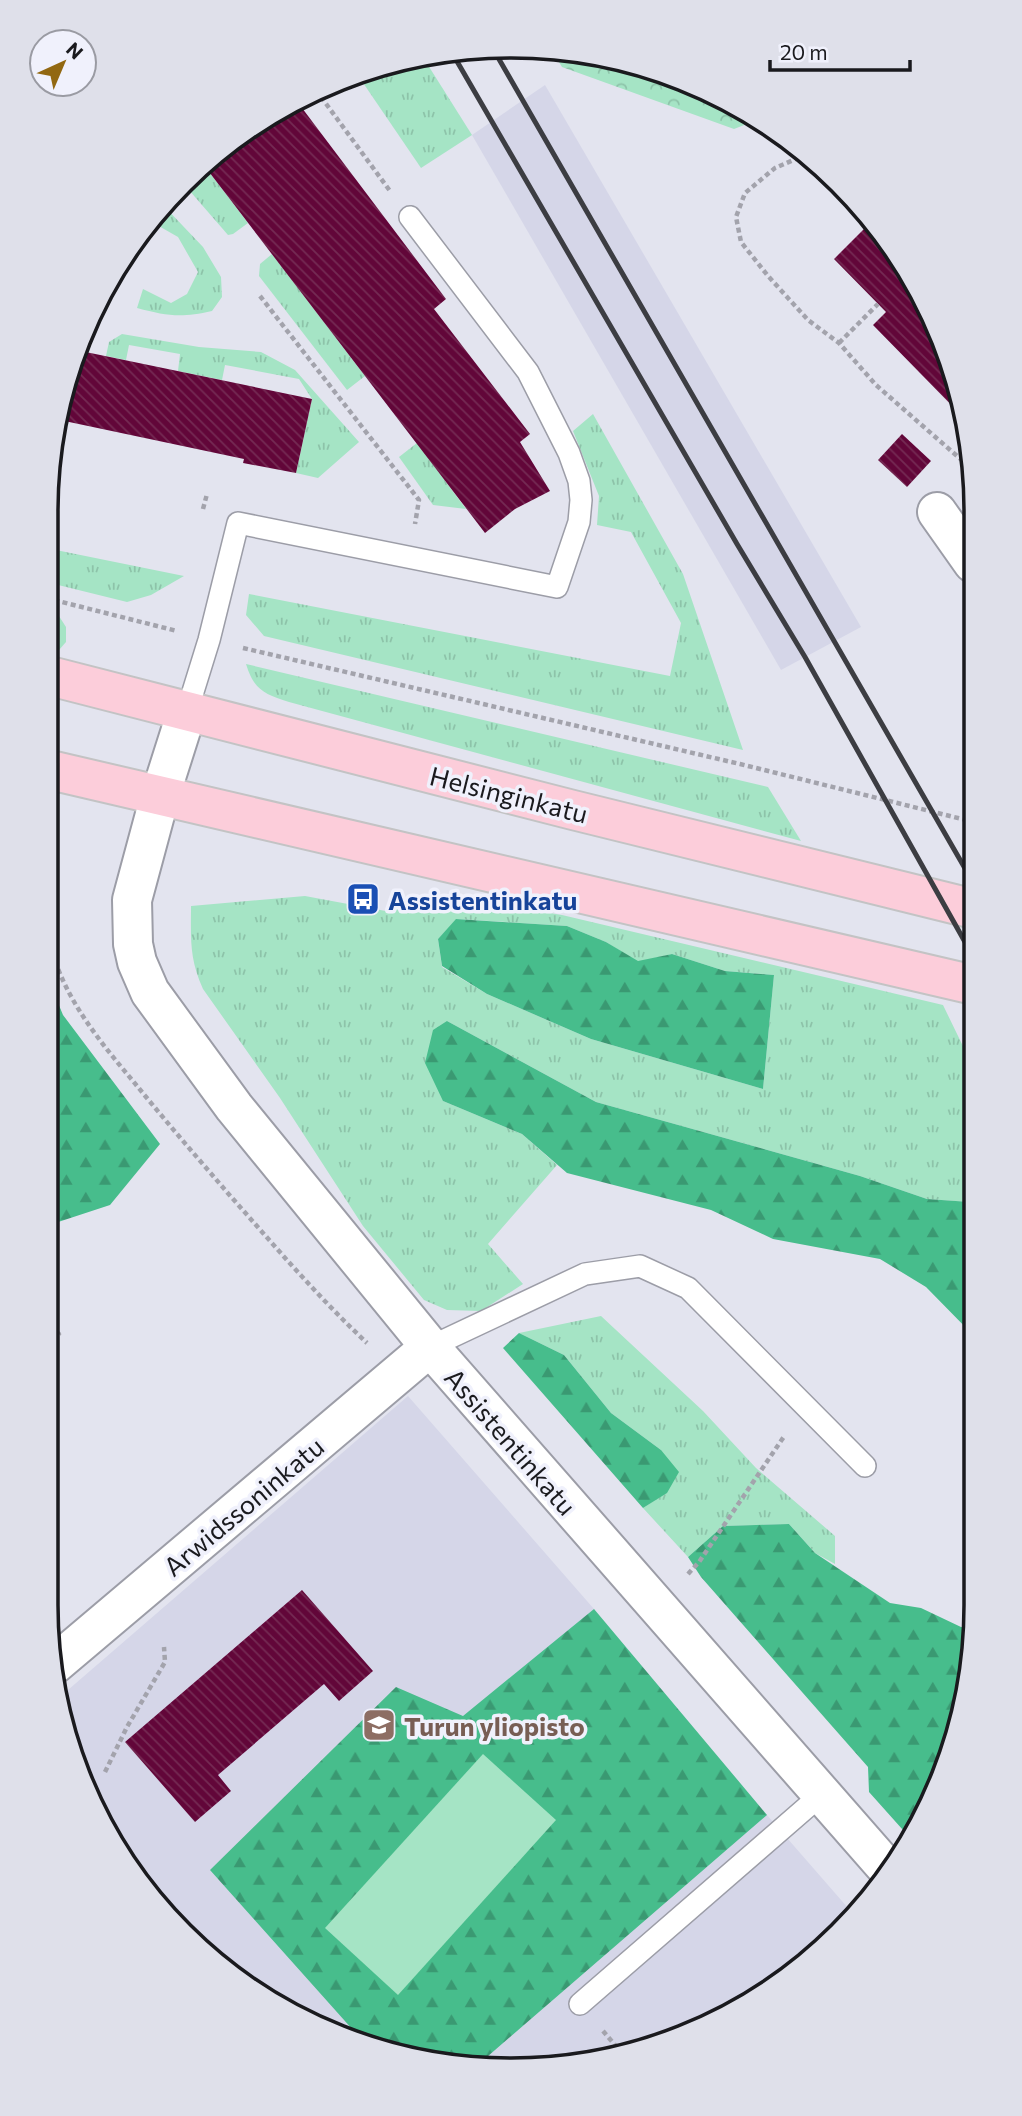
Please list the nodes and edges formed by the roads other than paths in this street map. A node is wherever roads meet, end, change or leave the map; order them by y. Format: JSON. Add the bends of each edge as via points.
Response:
{"nodes":[{"id":1,"x":410,"y":217,"type":"road end"},
{"id":2,"x":937,"y":512,"type":"dead end"},
{"id":3,"x":964,"y":550,"type":"edge"},
{"id":4,"x":58,"y":678,"type":"edge"},
{"id":5,"x":187,"y":711,"type":"junction"},
{"id":6,"x":58,"y":772,"type":"edge"},
{"id":7,"x":160,"y":796,"type":"junction"},
{"id":8,"x":964,"y":907,"type":"edge"},
{"id":9,"x":964,"y":983,"type":"edge"},
{"id":10,"x":430,"y":1347,"type":"junction"},
{"id":11,"x":865,"y":1466,"type":"dead end"},
{"id":12,"x":61,"y":1659,"type":"edge"},
{"id":13,"x":822,"y":1794,"type":"junction"},
{"id":14,"x":883,"y":1864,"type":"edge"},
{"id":15,"x":580,"y":2004,"type":"dead end"}],
"edges":[{"from":1,"to":5,"type":"lane","via":[[527,372],[569,453],[579,481],[579,523],[557,587],[238,523]]},
{"from":2,"to":3,"type":"street"},
{"from":4,"to":5,"type":"main road","name":"Helsinginkatu"},
{"from":5,"to":7,"type":"street","name":"Assistentinkatu"},
{"from":5,"to":8,"type":"main road","name":"Helsinginkatu"},
{"from":6,"to":7,"type":"main road"},
{"from":7,"to":9,"type":"main road"},
{"from":7,"to":10,"type":"street","name":"Assistentinkatu","via":[[132,900],[133,944],[150,992],[234,1107]]},
{"from":10,"to":11,"type":"lane","via":[[586,1273],[639,1266],[688,1288]]},
{"from":10,"to":12,"type":"street","name":"Arwidssoninkatu"},
{"from":10,"to":13,"type":"street","name":"Assistentinkatu"},
{"from":13,"to":14,"type":"street","name":"Assistentinkatu"},
{"from":13,"to":15,"type":"lane"}]}
